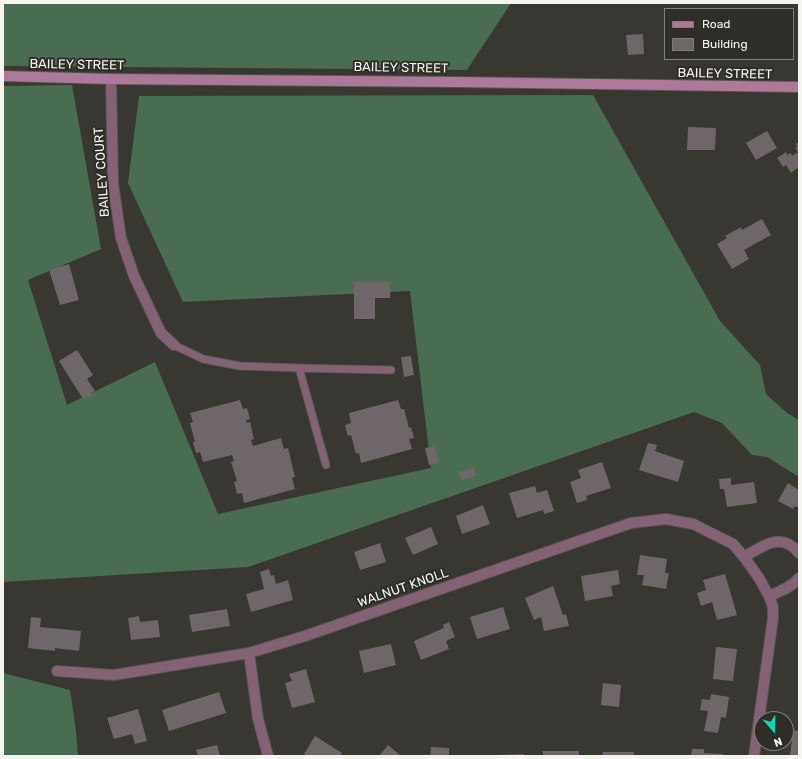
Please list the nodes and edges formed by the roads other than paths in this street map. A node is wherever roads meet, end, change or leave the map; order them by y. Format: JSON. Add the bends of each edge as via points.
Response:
{"nodes":[{"id":1,"x":3,"y":76,"type":"edge"},
{"id":2,"x":111,"y":79,"type":"junction"},
{"id":3,"x":799,"y":87,"type":"edge"},
{"id":4,"x":174,"y":345,"type":"joint"},
{"id":5,"x":298,"y":368,"type":"junction"},
{"id":6,"x":391,"y":370,"type":"dead end"},
{"id":7,"x":326,"y":465,"type":"dead end"},
{"id":8,"x":799,"y":554,"type":"edge"},
{"id":9,"x":744,"y":557,"type":"junction"},
{"id":10,"x":799,"y":578,"type":"edge"},
{"id":11,"x":769,"y":596,"type":"junction"},
{"id":12,"x":249,"y":654,"type":"junction"},
{"id":13,"x":57,"y":671,"type":"dead end"},
{"id":14,"x":268,"y":756,"type":"edge"},
{"id":15,"x":754,"y":756,"type":"edge"}],
"edges":[{"from":1,"to":2,"type":"street","name":"BAILEY STREET"},
{"from":2,"to":3,"type":"street","name":"BAILEY STREET"},
{"from":2,"to":4,"type":"street","name":"BAILEY COURT","via":[[113,184],[121,238],[134,276],[161,333]]},
{"from":4,"to":5,"type":"lane","via":[[203,359],[240,366]]},
{"from":5,"to":6,"type":"lane"},
{"from":5,"to":7,"type":"lane"},
{"from":8,"to":9,"type":"street","via":[[789,544],[778,541],[766,544]]},
{"from":9,"to":11,"type":"street","name":"WALNUT KNOLL"},
{"from":9,"to":12,"type":"street","name":"WALNUT KNOLL","via":[[733,544],[693,524],[666,519],[631,523]]},
{"from":10,"to":11,"type":"street","via":[[789,587]]},
{"from":11,"to":15,"type":"street","name":"WALNUT KNOLL","via":[[773,618]]},
{"from":12,"to":13,"type":"street","name":"WALNUT KNOLL","via":[[114,675]]},
{"from":12,"to":14,"type":"street","via":[[258,719]]}]}
